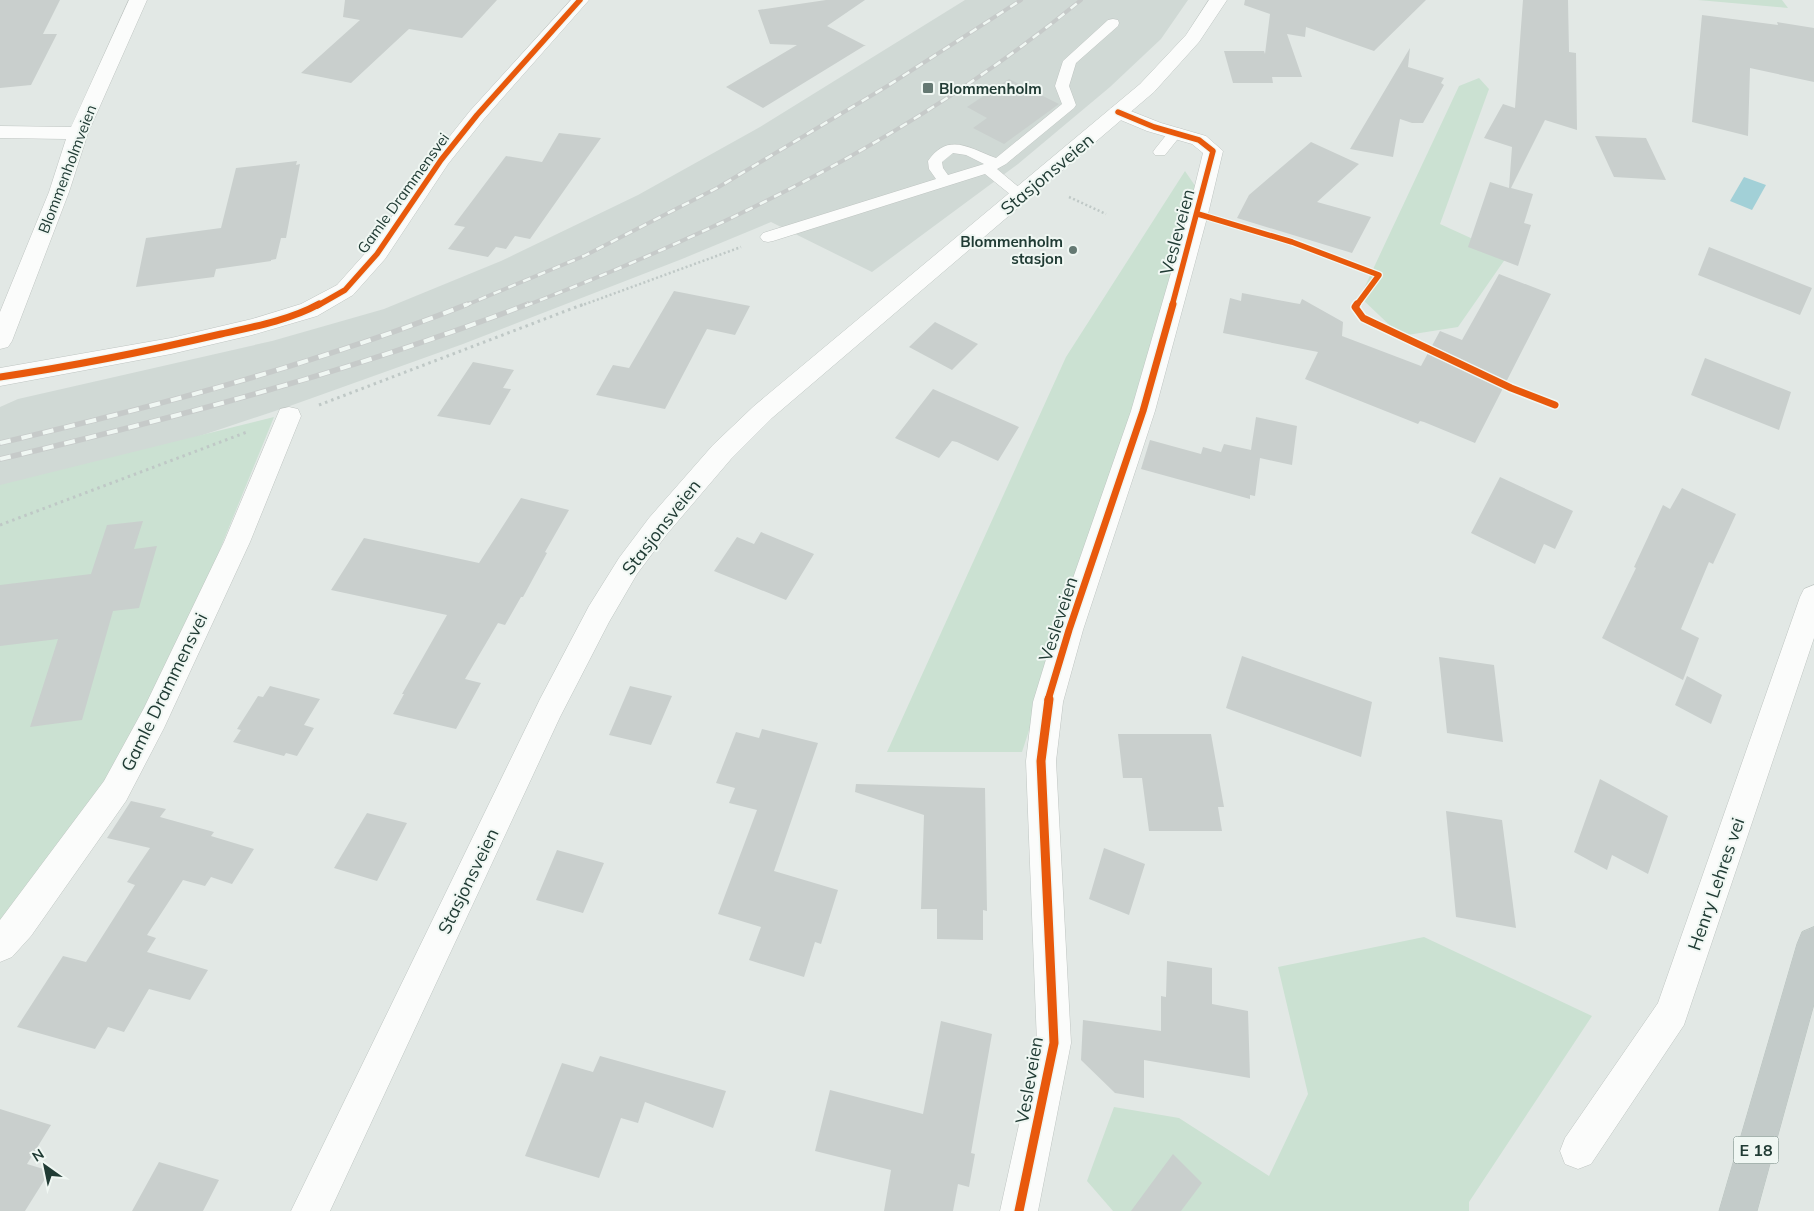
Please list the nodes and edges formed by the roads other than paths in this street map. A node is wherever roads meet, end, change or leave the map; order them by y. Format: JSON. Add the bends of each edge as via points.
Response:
{"nodes":[{"id":1,"x":138,"y":0,"type":"edge"},
{"id":2,"x":580,"y":0,"type":"edge"},
{"id":3,"x":1218,"y":0,"type":"edge"},
{"id":4,"x":1113,"y":23,"type":"dead end"},
{"id":5,"x":1118,"y":112,"type":"junction"},
{"id":6,"x":0,"y":132,"type":"edge"},
{"id":7,"x":78,"y":133,"type":"junction"},
{"id":8,"x":991,"y":166,"type":"junction"},
{"id":9,"x":945,"y":181,"type":"junction"},
{"id":10,"x":1021,"y":196,"type":"junction"},
{"id":11,"x":768,"y":238,"type":"road end"},
{"id":12,"x":0,"y":341,"type":"edge"},
{"id":13,"x":0,"y":377,"type":"edge"},
{"id":14,"x":289,"y":416,"type":"road end"},
{"id":15,"x":1814,"y":596,"type":"edge"},
{"id":16,"x":1814,"y":944,"type":"edge"},
{"id":17,"x":0,"y":945,"type":"edge"},
{"id":18,"x":1578,"y":1151,"type":"dead end"},
{"id":19,"x":310,"y":1211,"type":"edge"},
{"id":20,"x":1019,"y":1211,"type":"edge"},
{"id":21,"x":1738,"y":1211,"type":"edge"}],
"edges":[{"from":1,"to":7,"type":"street","name":"Blommenholmveien"},
{"from":2,"to":13,"type":"street","name":"Gamle Drammensvei","via":[[477,115],[377,254],[345,290],[309,310],[252,327],[171,346]]},
{"from":3,"to":5,"type":"street","name":"Stasjonsveien","via":[[1175,60]]},
{"from":4,"to":8,"type":"lane","via":[[1070,61],[1062,86],[1069,105]]},
{"from":5,"to":10,"type":"street","name":"Stasjonsveien"},
{"from":5,"to":20,"type":"street","name":"Vesleveien","via":[[1154,127],[1168,142],[1199,140],[1213,151],[1143,411],[1048,702],[1042,761],[1054,1043]]},
{"from":6,"to":7,"type":"street"},
{"from":7,"to":12,"type":"street","name":"Blommenholmveien","via":[[59,192]]},
{"from":8,"to":9,"type":"lane"},
{"from":8,"to":9,"type":"lane","via":[[970,150],[950,150],[941,153],[935,161]]},
{"from":8,"to":10,"type":"lane"},
{"from":9,"to":11,"type":"lane"},
{"from":10,"to":19,"type":"street","name":"Stasjonsveien","via":[[763,412],[691,486],[628,566],[550,708]]},
{"from":14,"to":17,"type":"street","name":"Gamle Drammensvei","via":[[237,542],[154,718],[119,783],[19,924]]},
{"from":15,"to":18,"type":"street","name":"Henry Lehres vei","via":[[1672,1013]]},
{"from":16,"to":21,"type":"highway","number":"E 18"}]}
